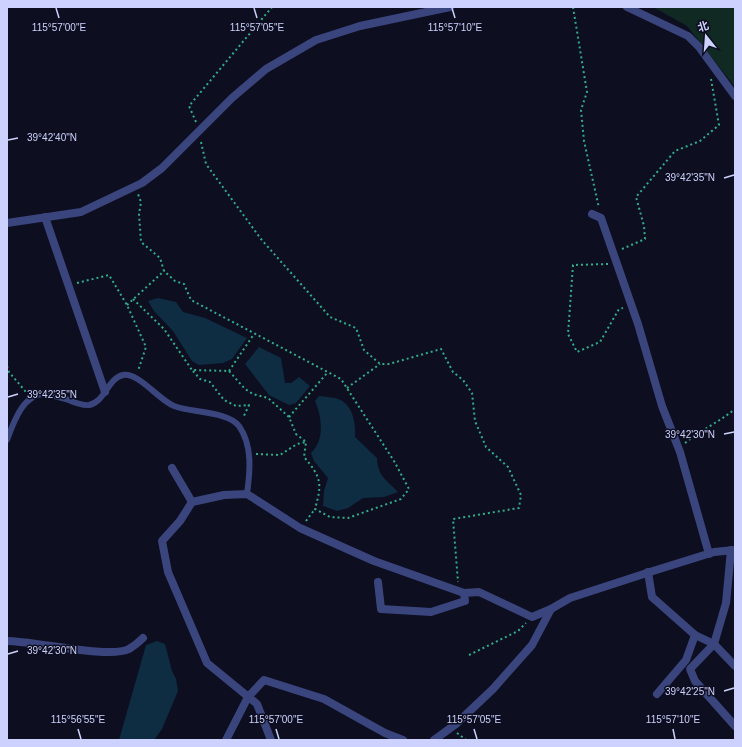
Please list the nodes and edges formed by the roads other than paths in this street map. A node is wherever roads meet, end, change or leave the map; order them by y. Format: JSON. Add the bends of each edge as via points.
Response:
{"nodes":[{"id":1,"x":450,"y":7,"type":"edge"},
{"id":2,"x":627,"y":7,"type":"edge"},
{"id":3,"x":735,"y":96,"type":"edge"},
{"id":4,"x":592,"y":214,"type":"dead end"},
{"id":5,"x":45,"y":216,"type":"junction"},
{"id":6,"x":7,"y":223,"type":"edge"},
{"id":7,"x":105,"y":392,"type":"junction"},
{"id":8,"x":7,"y":440,"type":"edge"},
{"id":9,"x":172,"y":468,"type":"dead end"},
{"id":10,"x":247,"y":494,"type":"junction"},
{"id":11,"x":192,"y":502,"type":"junction"},
{"id":12,"x":733,"y":550,"type":"edge"},
{"id":13,"x":709,"y":554,"type":"junction"},
{"id":14,"x":648,"y":572,"type":"junction"},
{"id":15,"x":378,"y":582,"type":"dead end"},
{"id":16,"x":462,"y":592,"type":"junction"},
{"id":17,"x":551,"y":609,"type":"junction"},
{"id":18,"x":695,"y":635,"type":"junction"},
{"id":19,"x":144,"y":638,"type":"dead end"},
{"id":20,"x":7,"y":641,"type":"edge"},
{"id":21,"x":714,"y":644,"type":"junction"},
{"id":22,"x":735,"y":666,"type":"edge"},
{"id":23,"x":657,"y":694,"type":"dead end"},
{"id":24,"x":248,"y":697,"type":"junction"},
{"id":25,"x":735,"y":726,"type":"edge"},
{"id":26,"x":226,"y":740,"type":"edge"},
{"id":27,"x":271,"y":740,"type":"edge"},
{"id":28,"x":403,"y":740,"type":"edge"},
{"id":29,"x":434,"y":740,"type":"edge"}],
"edges":[{"from":1,"to":5,"type":"street","via":[[360,26],[316,40],[266,69],[232,98],[162,168],[135,186],[81,212]]},
{"from":2,"to":3,"type":"street","via":[[688,36],[707,57]]},
{"from":4,"to":13,"type":"street","via":[[601,218],[632,306]]},
{"from":5,"to":6,"type":"street"},
{"from":5,"to":7,"type":"street"},
{"from":7,"to":8,"type":"lane","via":[[90,405],[44,394],[32,398],[18,414]]},
{"from":7,"to":10,"type":"lane","via":[[120,376],[128,375],[173,405],[226,417],[239,426],[251,468]]},
{"from":9,"to":11,"type":"street"},
{"from":10,"to":11,"type":"street","via":[[224,495]]},
{"from":10,"to":16,"type":"street","via":[[300,528],[374,561]]},
{"from":11,"to":24,"type":"street","via":[[180,522],[162,541],[168,572],[206,663]]},
{"from":12,"to":13,"type":"street"},
{"from":12,"to":21,"type":"street","via":[[726,604]]},
{"from":13,"to":14,"type":"street"},
{"from":14,"to":17,"type":"street","via":[[570,598]]},
{"from":14,"to":18,"type":"street","via":[[652,596]]},
{"from":15,"to":16,"type":"street","via":[[381,609],[431,612],[465,601]]},
{"from":16,"to":17,"type":"street","via":[[479,592],[532,617]]},
{"from":17,"to":29,"type":"street","via":[[532,645],[493,689],[456,724]]},
{"from":18,"to":21,"type":"street"},
{"from":18,"to":23,"type":"street","via":[[686,660]]},
{"from":19,"to":20,"type":"street","via":[[128,650],[107,653]]},
{"from":21,"to":22,"type":"street"},
{"from":21,"to":25,"type":"street","via":[[690,668],[695,681]]},
{"from":24,"to":26,"type":"street"},
{"from":24,"to":27,"type":"street","via":[[257,704]]},
{"from":24,"to":28,"type":"street","via":[[264,680],[324,699],[385,734]]}]}
